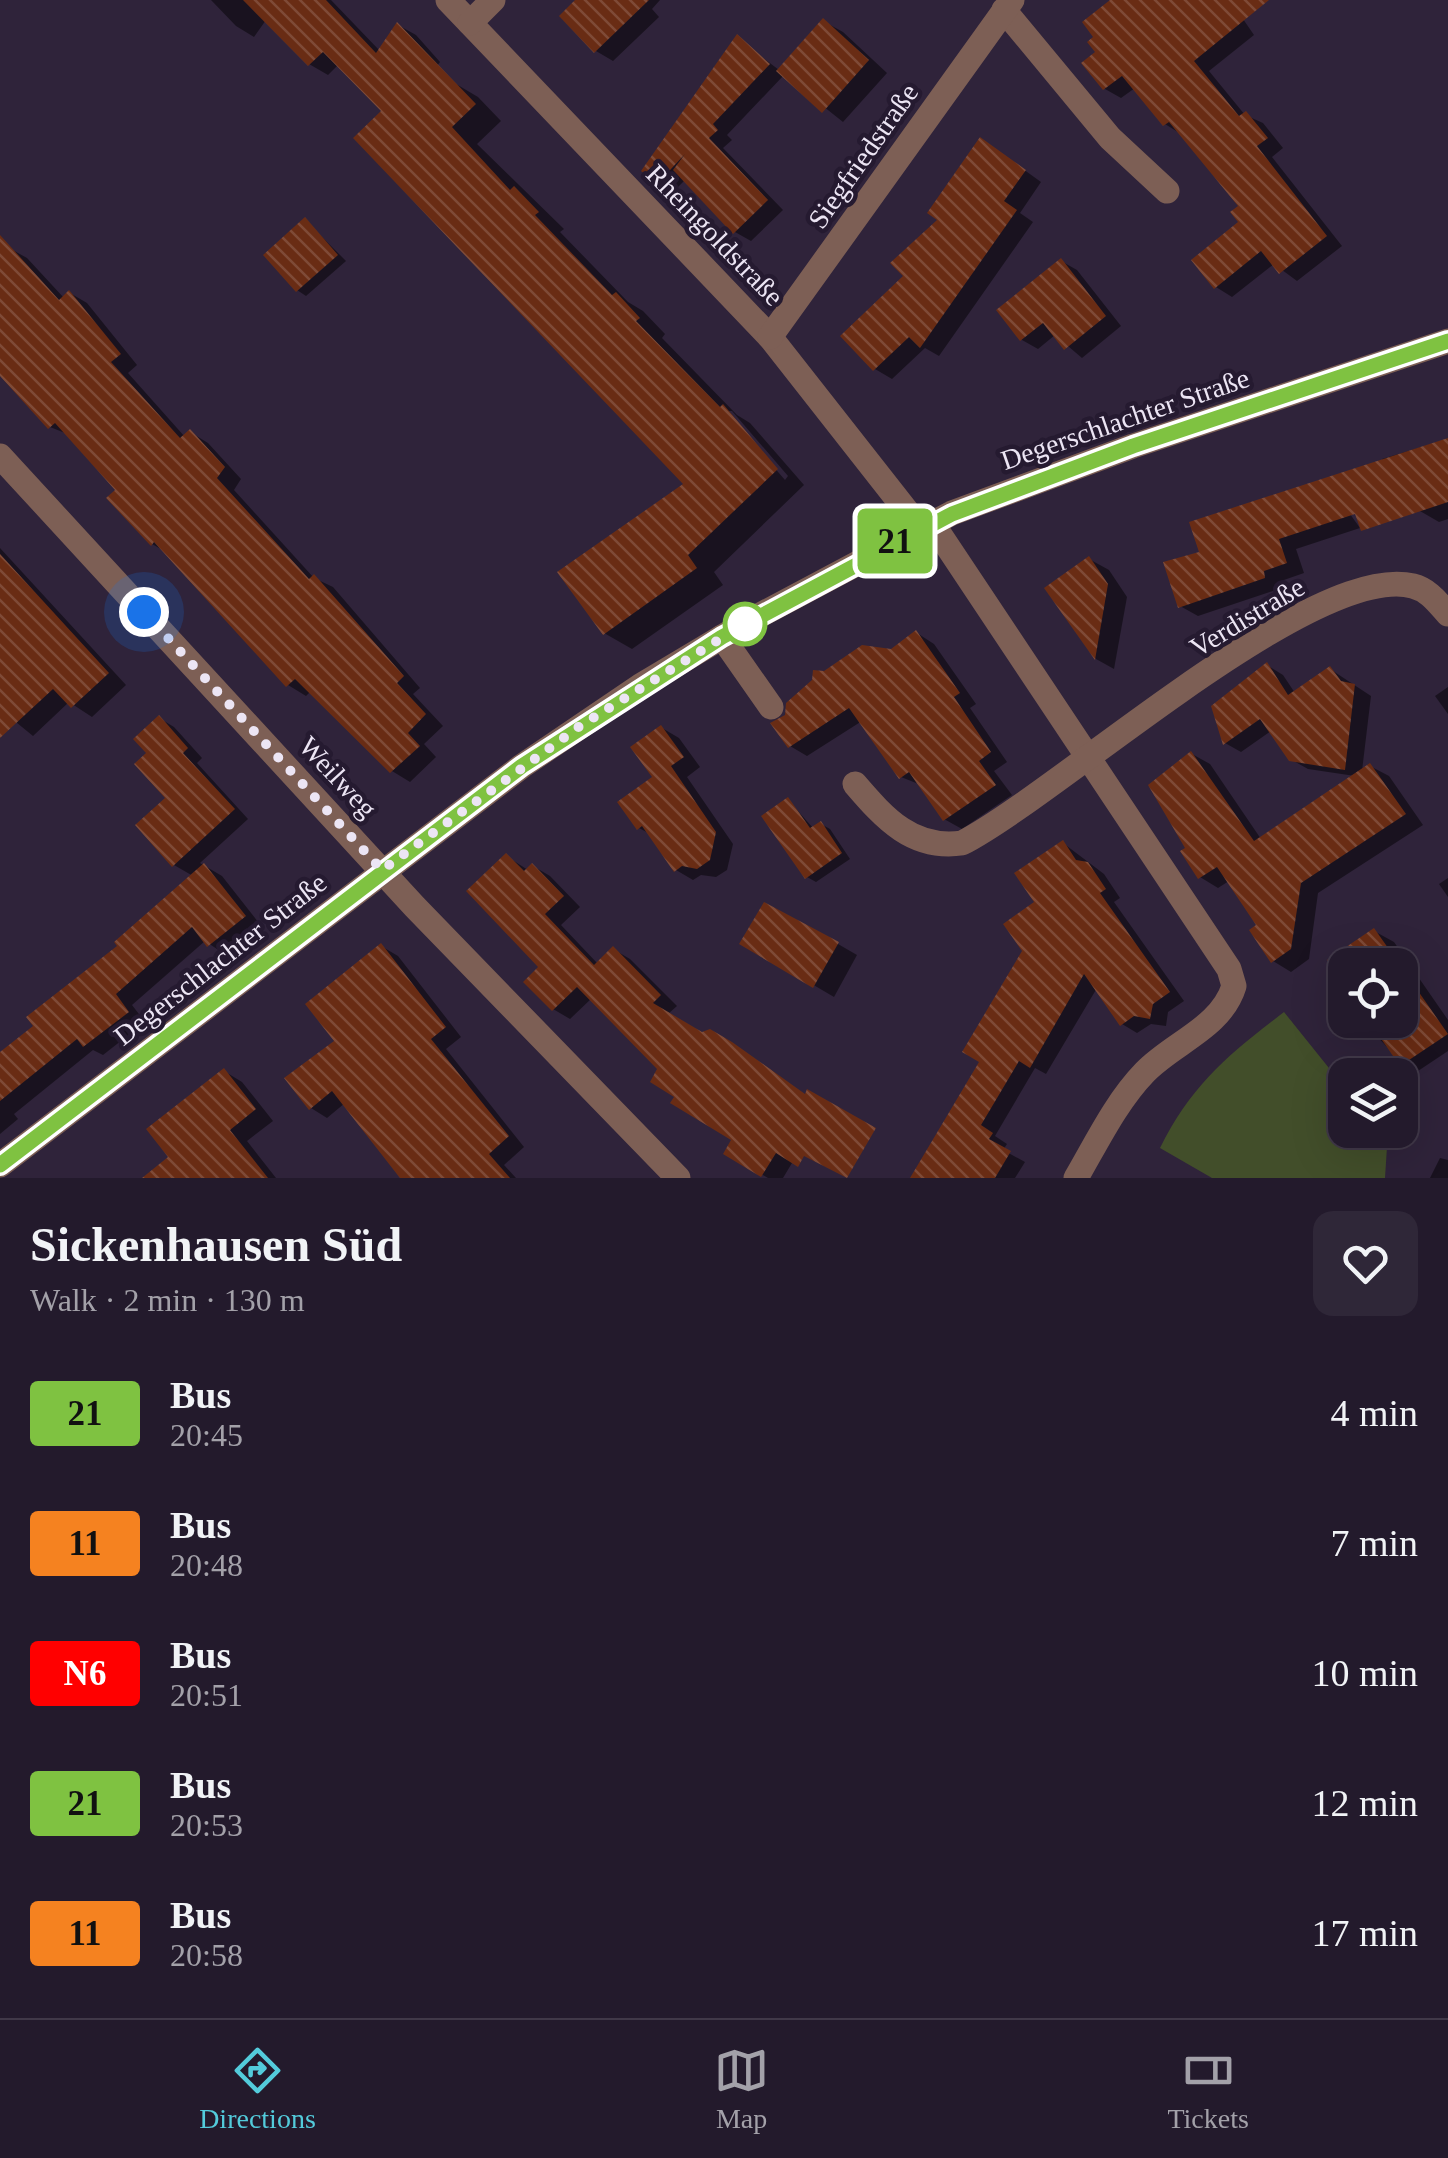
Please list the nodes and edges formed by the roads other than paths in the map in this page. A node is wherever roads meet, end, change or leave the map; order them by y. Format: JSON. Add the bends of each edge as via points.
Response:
{"nodes":[{"id":1,"x":448,"y":0,"type":"edge"},
{"id":2,"x":493,"y":0,"type":"edge"},
{"id":3,"x":1008,"y":5,"type":"edge"},
{"id":4,"x":470,"y":23,"type":"junction"},
{"id":5,"x":1168,"y":191,"type":"dead end"},
{"id":6,"x":770,"y":337,"type":"junction"},
{"id":7,"x":1448,"y":342,"type":"edge"},
{"id":8,"x":0,"y":456,"type":"edge"},
{"id":9,"x":926,"y":525,"type":"junction"},
{"id":10,"x":1448,"y":614,"type":"edge"},
{"id":11,"x":722,"y":637,"type":"junction"},
{"id":12,"x":771,"y":706,"type":"dead end"},
{"id":13,"x":1088,"y":761,"type":"junction"},
{"id":14,"x":855,"y":784,"type":"dead end"},
{"id":15,"x":382,"y":870,"type":"junction"},
{"id":16,"x":0,"y":1166,"type":"edge"},
{"id":17,"x":678,"y":1178,"type":"edge"},
{"id":18,"x":1076,"y":1178,"type":"edge"}],
"edges":[{"from":1,"to":4,"type":"street","name":"Rheingoldstraße"},
{"from":2,"to":4,"type":"street"},
{"from":3,"to":5,"type":"street","name":"Siegfriedstraße","via":[[1110,138]]},
{"from":3,"to":6,"type":"street","name":"Siegfriedstraße"},
{"from":4,"to":6,"type":"street","name":"Rheingoldstraße"},
{"from":6,"to":9,"type":"street","name":"Rheingoldstraße"},
{"from":7,"to":9,"type":"street","name":"Degerschlachter Straße","via":[[1133,446]]},
{"from":8,"to":15,"type":"street","name":"Weilweg"},
{"from":9,"to":11,"type":"street","name":"Degerschlachter Straße"},
{"from":9,"to":13,"type":"street","name":"Rheingoldstraße"},
{"from":10,"to":13,"type":"street","name":"Verdistraße","via":[[1413,586],[1332,600],[1233,657]]},
{"from":11,"to":12,"type":"street"},
{"from":11,"to":15,"type":"street","name":"Degerschlachter Straße","via":[[565,736]]},
{"from":13,"to":14,"type":"street","via":[[985,832],[939,847],[907,835]]},
{"from":13,"to":18,"type":"street","name":"Rheingoldstraße","via":[[1229,969],[1234,986],[1216,1018],[1146,1071],[1125,1096]]},
{"from":15,"to":16,"type":"street","name":"Degerschlachter Straße"},
{"from":15,"to":17,"type":"street","name":"Weilweg"}]}
